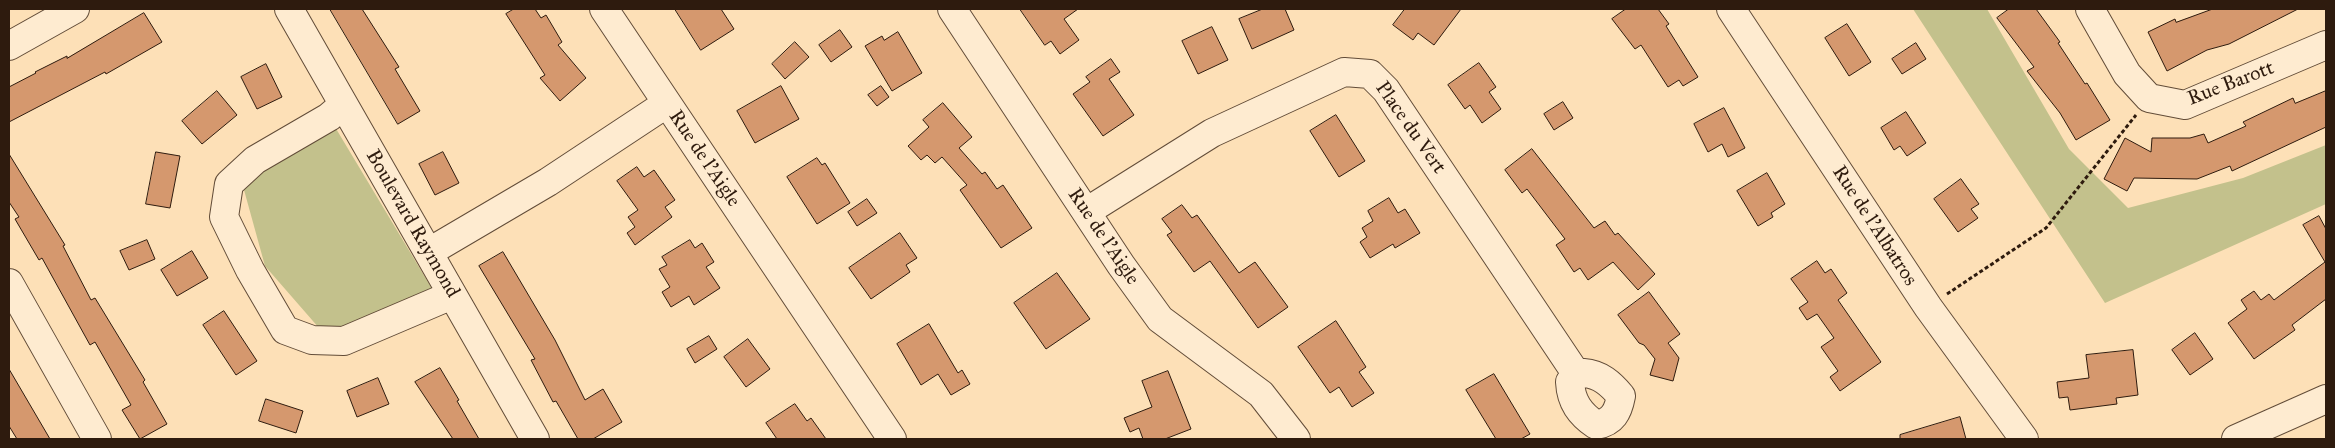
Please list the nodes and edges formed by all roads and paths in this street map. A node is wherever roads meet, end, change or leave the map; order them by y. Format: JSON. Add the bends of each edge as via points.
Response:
{"nodes":[{"id":1,"x":75,"y":9,"type":"edge"},
{"id":2,"x":289,"y":9,"type":"edge"},
{"id":3,"x":604,"y":9,"type":"edge"},
{"id":4,"x":952,"y":9,"type":"edge"},
{"id":5,"x":1731,"y":9,"type":"edge"},
{"id":6,"x":2090,"y":9,"type":"edge"},
{"id":7,"x":2326,"y":45,"type":"edge"},
{"id":8,"x":9,"y":46,"type":"edge"},
{"id":9,"x":2149,"y":98,"type":"junction"},
{"id":10,"x":666,"y":104,"type":"junction"},
{"id":11,"x":343,"y":105,"type":"junction"},
{"id":12,"x":1086,"y":212,"type":"junction"},
{"id":13,"x":429,"y":252,"type":"junction"},
{"id":14,"x":9,"y":282,"type":"edge"},
{"id":15,"x":452,"y":295,"type":"junction"},
{"id":16,"x":1928,"y":307,"type":"junction"},
{"id":17,"x":1577,"y":375,"type":"dead end"},
{"id":18,"x":2326,"y":399,"type":"edge"},
{"id":19,"x":1288,"y":437,"type":"edge"},
{"id":20,"x":97,"y":439,"type":"edge"},
{"id":21,"x":535,"y":439,"type":"edge"},
{"id":22,"x":892,"y":439,"type":"edge"},
{"id":23,"x":2024,"y":439,"type":"edge"},
{"id":24,"x":2236,"y":439,"type":"edge"}],
"edges":[{"from":1,"to":8,"type":"street"},
{"from":2,"to":11,"type":"street","name":"Boulevard Raymond"},
{"from":3,"to":10,"type":"street","name":"Rue de l'Aigle"},
{"from":4,"to":12,"type":"street","name":"Rue de l'Aigle"},
{"from":5,"to":16,"type":"street","name":"Rue de l'Albatros"},
{"from":6,"to":9,"type":"street","via":[[2127,74]]},
{"from":7,"to":9,"type":"street","name":"Rue Barott","via":[[2185,105]]},
{"from":9,"to":16,"type":"path","via":[[2046,228]]},
{"from":10,"to":13,"type":"street","name":"Rue de l'Aigle","via":[[548,182]]},
{"from":10,"to":22,"type":"street","name":"Rue de l'Aigle"},
{"from":11,"to":13,"type":"street","name":"Boulevard Raymond"},
{"from":11,"to":15,"type":"street","via":[[329,117],[254,160],[229,184],[224,216],[250,270],[285,330],[312,340],[344,341]]},
{"from":12,"to":17,"type":"street","name":"Place du Vert","via":[[1212,133],[1344,72],[1370,74],[1386,90]]},
{"from":12,"to":19,"type":"street","name":"Rue de l'Aigle","via":[[1160,319],[1261,394]]},
{"from":13,"to":15,"type":"street","name":"Boulevard Raymond"},
{"from":14,"to":20,"type":"street"},
{"from":15,"to":21,"type":"street","name":"Boulevard Raymond"},
{"from":16,"to":23,"type":"street","name":"Rue de l'Albatros"},
{"from":18,"to":24,"type":"street"}]}
